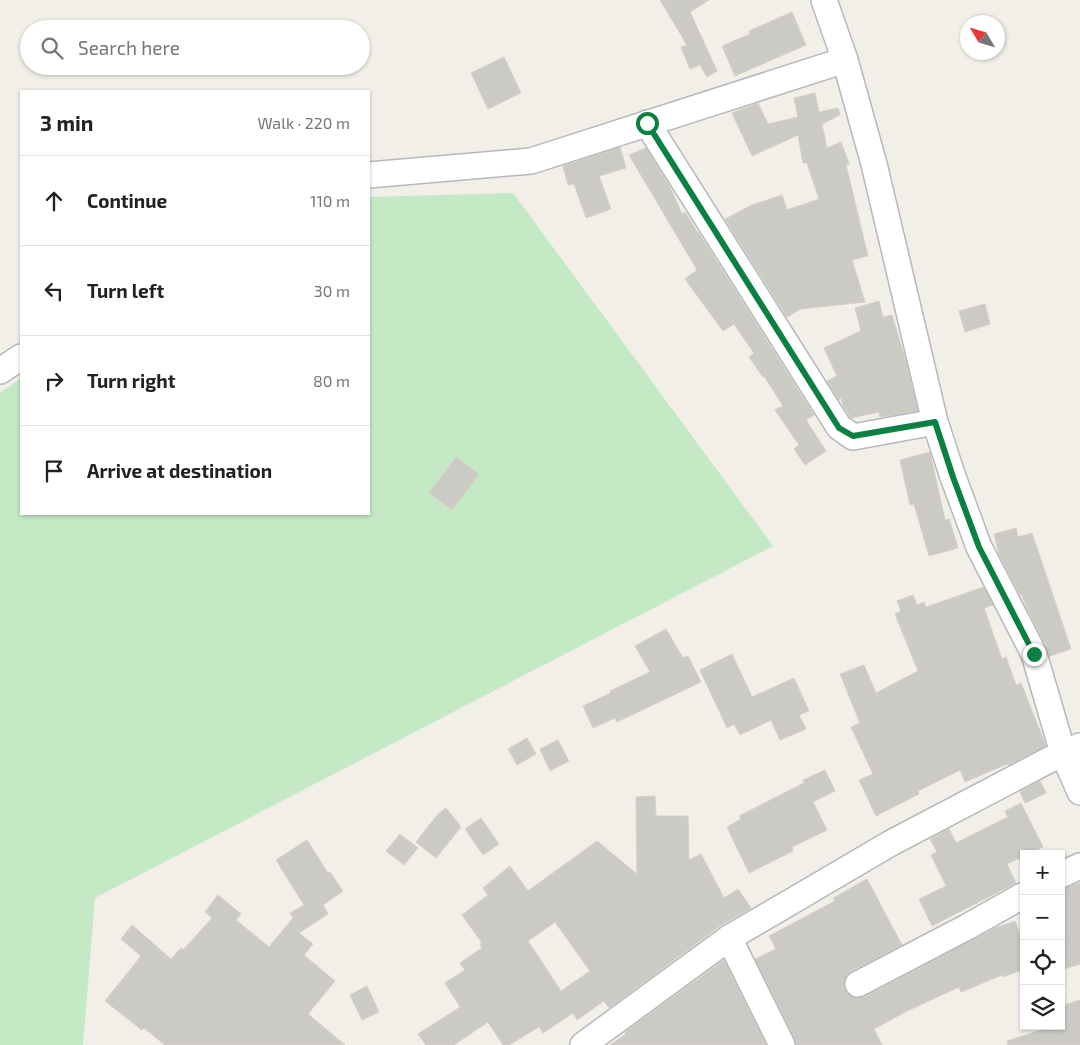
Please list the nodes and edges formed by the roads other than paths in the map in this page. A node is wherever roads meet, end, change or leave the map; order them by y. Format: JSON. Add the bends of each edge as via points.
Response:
{"nodes":[{"id":1,"x":824,"y":0,"type":"edge"},
{"id":2,"x":845,"y":60,"type":"junction"},
{"id":3,"x":647,"y":123,"type":"junction"},
{"id":4,"x":370,"y":175,"type":"edge"},
{"id":5,"x":20,"y":358,"type":"edge"},
{"id":6,"x":0,"y":371,"type":"edge"},
{"id":7,"x":935,"y":422,"type":"junction"},
{"id":8,"x":1072,"y":750,"type":"edge"},
{"id":9,"x":1080,"y":792,"type":"edge"},
{"id":10,"x":1080,"y":866,"type":"edge"},
{"id":11,"x":1065,"y":873,"type":"edge"},
{"id":12,"x":1020,"y":897,"type":"edge"},
{"id":13,"x":730,"y":938,"type":"junction"},
{"id":14,"x":858,"y":984,"type":"dead end"},
{"id":15,"x":583,"y":1045,"type":"edge"},
{"id":16,"x":782,"y":1045,"type":"edge"}],
"edges":[{"from":1,"to":2,"type":"street"},
{"from":2,"to":3,"type":"street"},
{"from":2,"to":7,"type":"street","via":[[874,164]]},
{"from":3,"to":4,"type":"street","via":[[531,161]]},
{"from":3,"to":7,"type":"street","via":[[839,428],[853,436]]},
{"from":5,"to":6,"type":"street"},
{"from":7,"to":8,"type":"street","via":[[979,547],[1034,654]]},
{"from":8,"to":9,"type":"street"},
{"from":8,"to":13,"type":"street","via":[[891,843]]},
{"from":10,"to":11,"type":"street"},
{"from":12,"to":14,"type":"street"},
{"from":13,"to":15,"type":"street"},
{"from":13,"to":16,"type":"street"}]}
